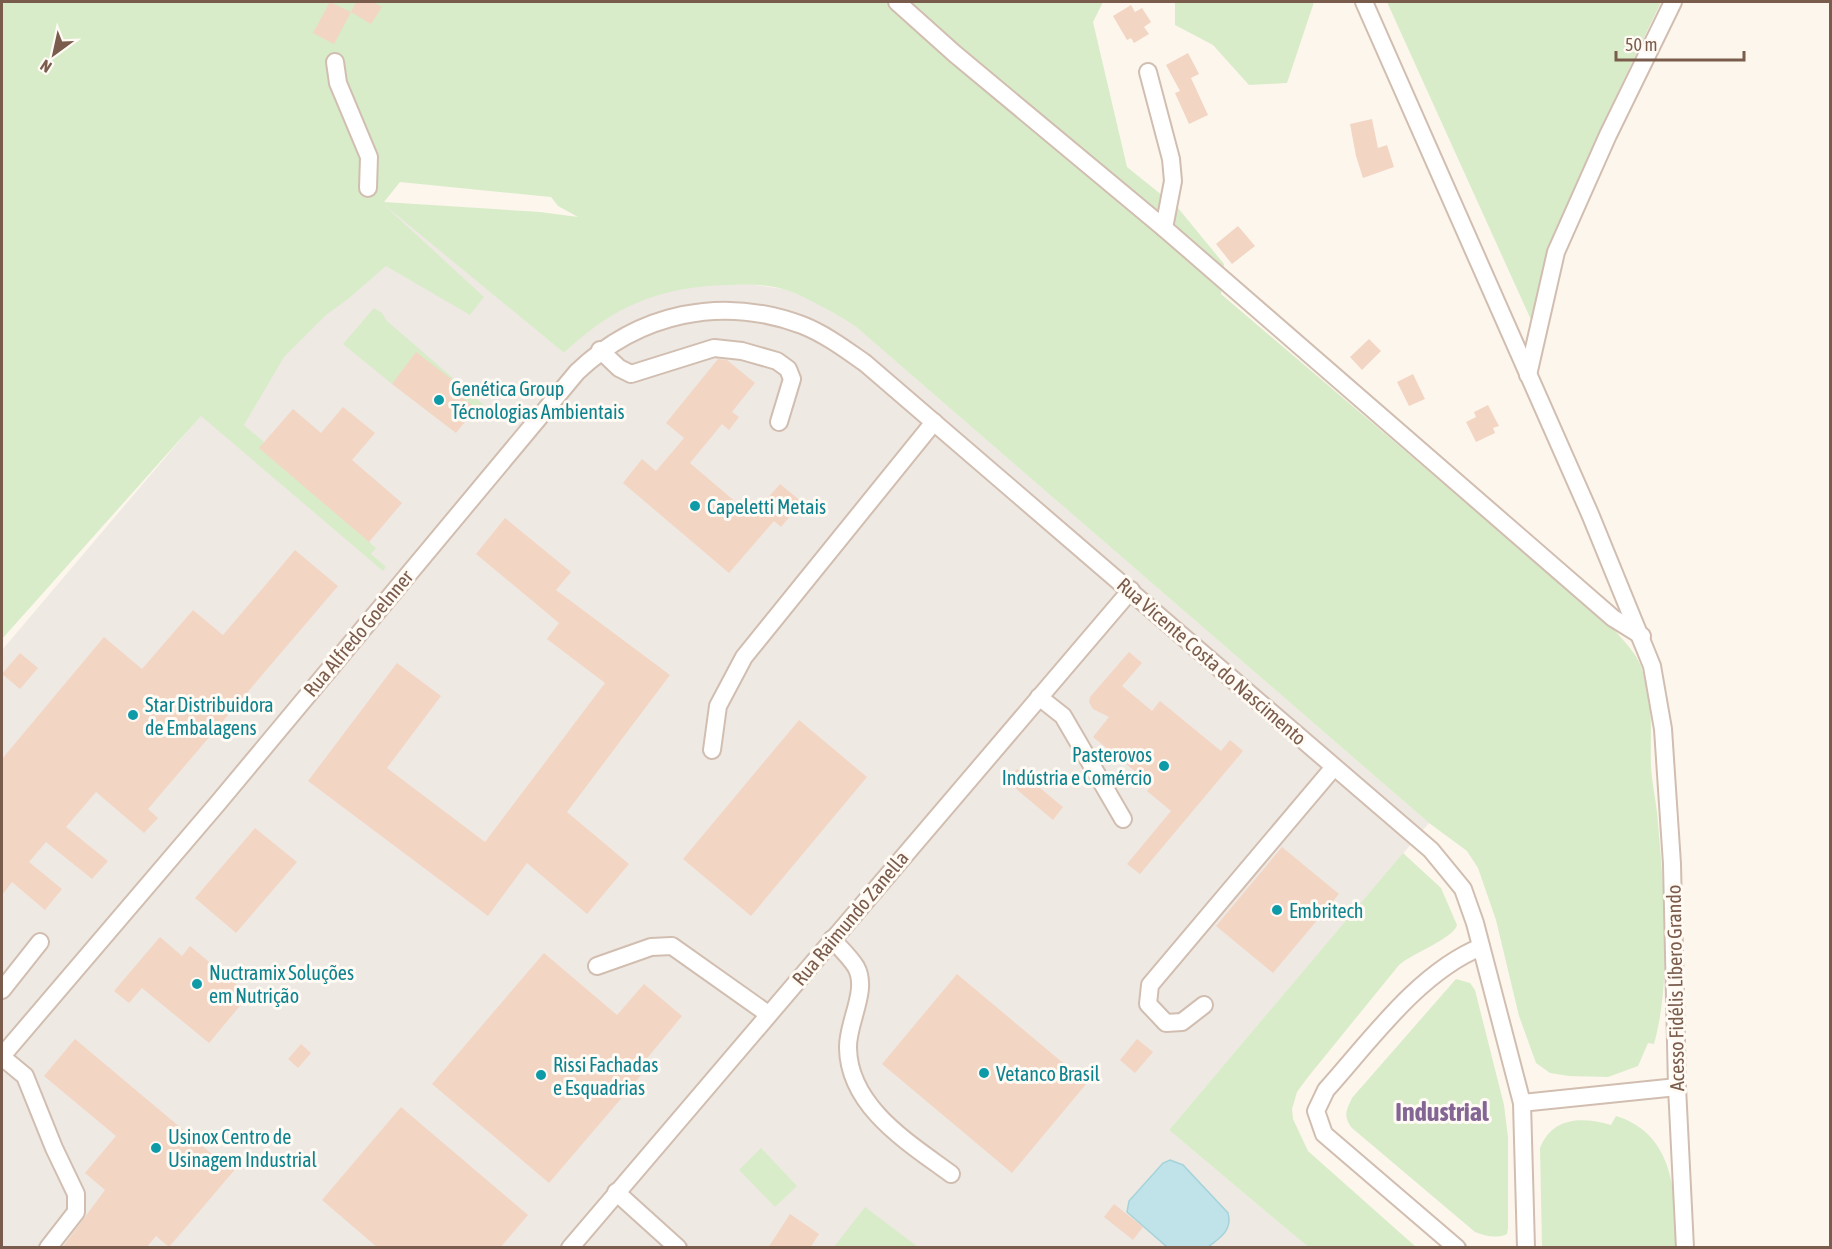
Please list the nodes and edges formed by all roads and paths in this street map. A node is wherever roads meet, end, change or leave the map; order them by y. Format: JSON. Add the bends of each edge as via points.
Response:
{"nodes":[{"id":1,"x":897,"y":2,"type":"edge"},
{"id":2,"x":1364,"y":2,"type":"edge"},
{"id":3,"x":1673,"y":2,"type":"edge"},
{"id":4,"x":335,"y":62,"type":"dead end"},
{"id":5,"x":1148,"y":72,"type":"dead end"},
{"id":6,"x":368,"y":188,"type":"dead end"},
{"id":7,"x":1164,"y":228,"type":"junction"},
{"id":8,"x":772,"y":316,"type":"joint"},
{"id":9,"x":600,"y":350,"type":"junction"},
{"id":10,"x":1528,"y":375,"type":"junction"},
{"id":11,"x":778,"y":422,"type":"dead end"},
{"id":12,"x":934,"y":422,"type":"junction"},
{"id":13,"x":1131,"y":590,"type":"junction"},
{"id":14,"x":1642,"y":636,"type":"junction"},
{"id":15,"x":1039,"y":697,"type":"junction"},
{"id":16,"x":712,"y":750,"type":"dead end"},
{"id":17,"x":1334,"y":767,"type":"junction"},
{"id":18,"x":1123,"y":819,"type":"dead end"},
{"id":19,"x":832,"y":939,"type":"junction"},
{"id":20,"x":40,"y":942,"type":"dead end"},
{"id":21,"x":1481,"y":947,"type":"junction"},
{"id":22,"x":597,"y":966,"type":"dead end"},
{"id":23,"x":2,"y":990,"type":"edge"},
{"id":24,"x":1204,"y":1005,"type":"dead end"},
{"id":25,"x":768,"y":1014,"type":"junction"},
{"id":26,"x":2,"y":1057,"type":"edge"},
{"id":27,"x":1677,"y":1087,"type":"junction"},
{"id":28,"x":1522,"y":1103,"type":"junction"},
{"id":29,"x":951,"y":1174,"type":"dead end"},
{"id":30,"x":616,"y":1192,"type":"junction"},
{"id":31,"x":48,"y":1248,"type":"edge"},
{"id":32,"x":570,"y":1248,"type":"edge"},
{"id":33,"x":678,"y":1248,"type":"edge"},
{"id":34,"x":1457,"y":1248,"type":"edge"},
{"id":35,"x":1526,"y":1248,"type":"edge"},
{"id":36,"x":1685,"y":1248,"type":"edge"}],
"edges":[{"from":1,"to":7,"type":"street"},
{"from":2,"to":10,"type":"street","name":"Acesso Fidélis Líbero Grando"},
{"from":3,"to":10,"type":"street","via":[[1556,252]]},
{"from":4,"to":6,"type":"street","via":[[338,83],[369,157]]},
{"from":5,"to":7,"type":"street","via":[[1172,159],[1173,181]]},
{"from":7,"to":14,"type":"street","via":[[1613,618]]},
{"from":8,"to":9,"type":"street","name":"Rua Alfredo Goelnner","via":[[736,311],[689,313],[644,326]]},
{"from":8,"to":12,"type":"street","name":"Rua Vicente Costa do Nascimento","via":[[832,341]]},
{"from":9,"to":11,"type":"street","via":[[631,374],[714,348],[777,361],[788,369],[792,379]]},
{"from":9,"to":26,"type":"street","name":"Rua Alfredo Goelnner","via":[[577,372]]},
{"from":10,"to":14,"type":"street","name":"Acesso Fidélis Líbero Grando"},
{"from":12,"to":13,"type":"street","name":"Rua Vicente Costa do Nascimento"},
{"from":12,"to":16,"type":"street","via":[[744,657],[718,706]]},
{"from":13,"to":15,"type":"street","name":"Rua Raimundo Zanella"},
{"from":13,"to":17,"type":"street","name":"Rua Vicente Costa do Nascimento"},
{"from":14,"to":27,"type":"street","name":"Acesso Fidélis Líbero Grando","via":[[1652,666],[1663,729],[1672,864]]},
{"from":15,"to":18,"type":"street","via":[[1063,716]]},
{"from":15,"to":19,"type":"street","name":"Rua Raimundo Zanella"},
{"from":17,"to":21,"type":"street","name":"Rua Vicente Costa do Nascimento","via":[[1451,871],[1463,889]]},
{"from":17,"to":24,"type":"street","via":[[1150,985],[1148,1004],[1166,1023],[1182,1022]]},
{"from":19,"to":25,"type":"street","name":"Rua Raimundo Zanella"},
{"from":19,"to":29,"type":"street","via":[[856,967],[861,980],[848,1047],[855,1083],[890,1129]]},
{"from":20,"to":23,"type":"street"},
{"from":21,"to":28,"type":"street","name":"Rua Vicente Costa do Nascimento"},
{"from":21,"to":34,"type":"street","via":[[1464,953],[1429,976],[1326,1090],[1316,1112],[1324,1134]]},
{"from":22,"to":25,"type":"street","via":[[651,947],[672,946]]},
{"from":25,"to":30,"type":"street","name":"Rua Raimundo Zanella"},
{"from":26,"to":31,"type":"street","via":[[25,1076],[76,1194],[76,1212]]},
{"from":27,"to":28,"type":"street"},
{"from":27,"to":36,"type":"street","name":"Acesso Fidélis Líbero Grando"},
{"from":28,"to":35,"type":"street","name":"Rua Vicente Costa do Nascimento"},
{"from":30,"to":32,"type":"street","name":"Rua Raimundo Zanella"},
{"from":30,"to":33,"type":"street"}]}
